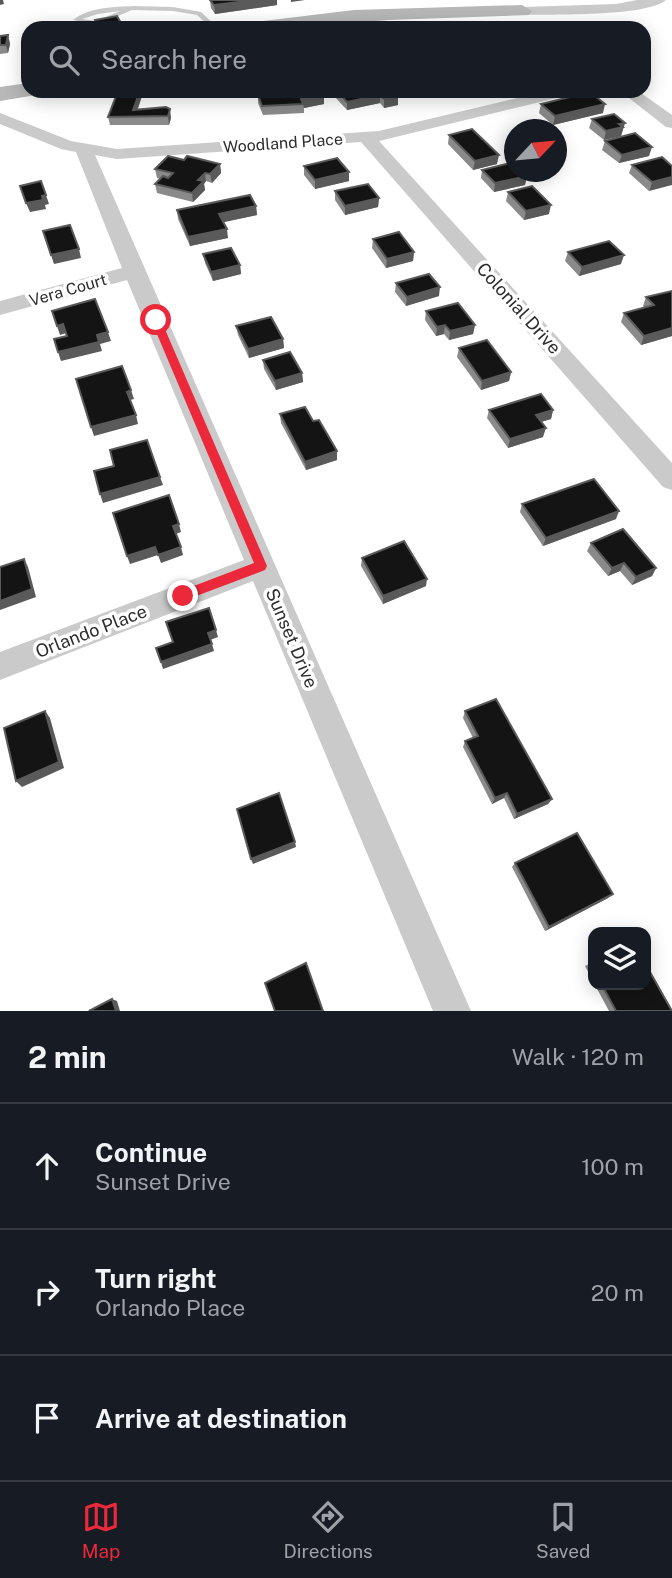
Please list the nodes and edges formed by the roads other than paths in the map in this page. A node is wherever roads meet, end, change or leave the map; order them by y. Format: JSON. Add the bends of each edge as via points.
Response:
{"nodes":[{"id":1,"x":659,"y":0,"type":"edge"},
{"id":2,"x":515,"y":6,"type":"edge"},
{"id":3,"x":130,"y":9,"type":"junction"},
{"id":4,"x":83,"y":21,"type":"edge"},
{"id":5,"x":102,"y":21,"type":"edge"},
{"id":6,"x":207,"y":21,"type":"edge"},
{"id":7,"x":295,"y":21,"type":"edge"},
{"id":8,"x":534,"y":21,"type":"edge"},
{"id":9,"x":21,"y":91,"type":"edge"},
{"id":10,"x":0,"y":94,"type":"edge"},
{"id":11,"x":536,"y":98,"type":"edge"},
{"id":12,"x":638,"y":98,"type":"edge"},
{"id":13,"x":0,"y":118,"type":"edge"},
{"id":14,"x":672,"y":123,"type":"edge"},
{"id":15,"x":366,"y":137,"type":"junction"},
{"id":16,"x":84,"y":148,"type":"junction"},
{"id":17,"x":135,"y":271,"type":"junction"},
{"id":18,"x":0,"y":308,"type":"edge"},
{"id":19,"x":672,"y":480,"type":"edge"},
{"id":20,"x":261,"y":566,"type":"junction"},
{"id":21,"x":0,"y":666,"type":"edge"},
{"id":22,"x":452,"y":1011,"type":"edge"}],
"edges":[{"from":1,"to":2,"type":"street","via":[[616,8]]},
{"from":2,"to":7,"type":"street"},
{"from":2,"to":8,"type":"street"},
{"from":3,"to":4,"type":"lane","via":[[83,15],[76,20]]},
{"from":3,"to":5,"type":"lane"},
{"from":3,"to":6,"type":"lane","via":[[198,13]]},
{"from":9,"to":10,"type":"street"},
{"from":11,"to":15,"type":"street","name":"Woodland Place"},
{"from":12,"to":14,"type":"street"},
{"from":13,"to":16,"type":"street","name":"Woodland Place"},
{"from":15,"to":16,"type":"street","name":"Woodland Place","via":[[117,154]]},
{"from":15,"to":19,"type":"street","name":"Colonial Drive"},
{"from":16,"to":17,"type":"street","name":"Sunset Drive"},
{"from":17,"to":18,"type":"street","name":"Vera Court"},
{"from":17,"to":20,"type":"street","name":"Sunset Drive"},
{"from":20,"to":21,"type":"street","name":"Orlando Place"},
{"from":20,"to":22,"type":"street","name":"Sunset Drive"}]}
